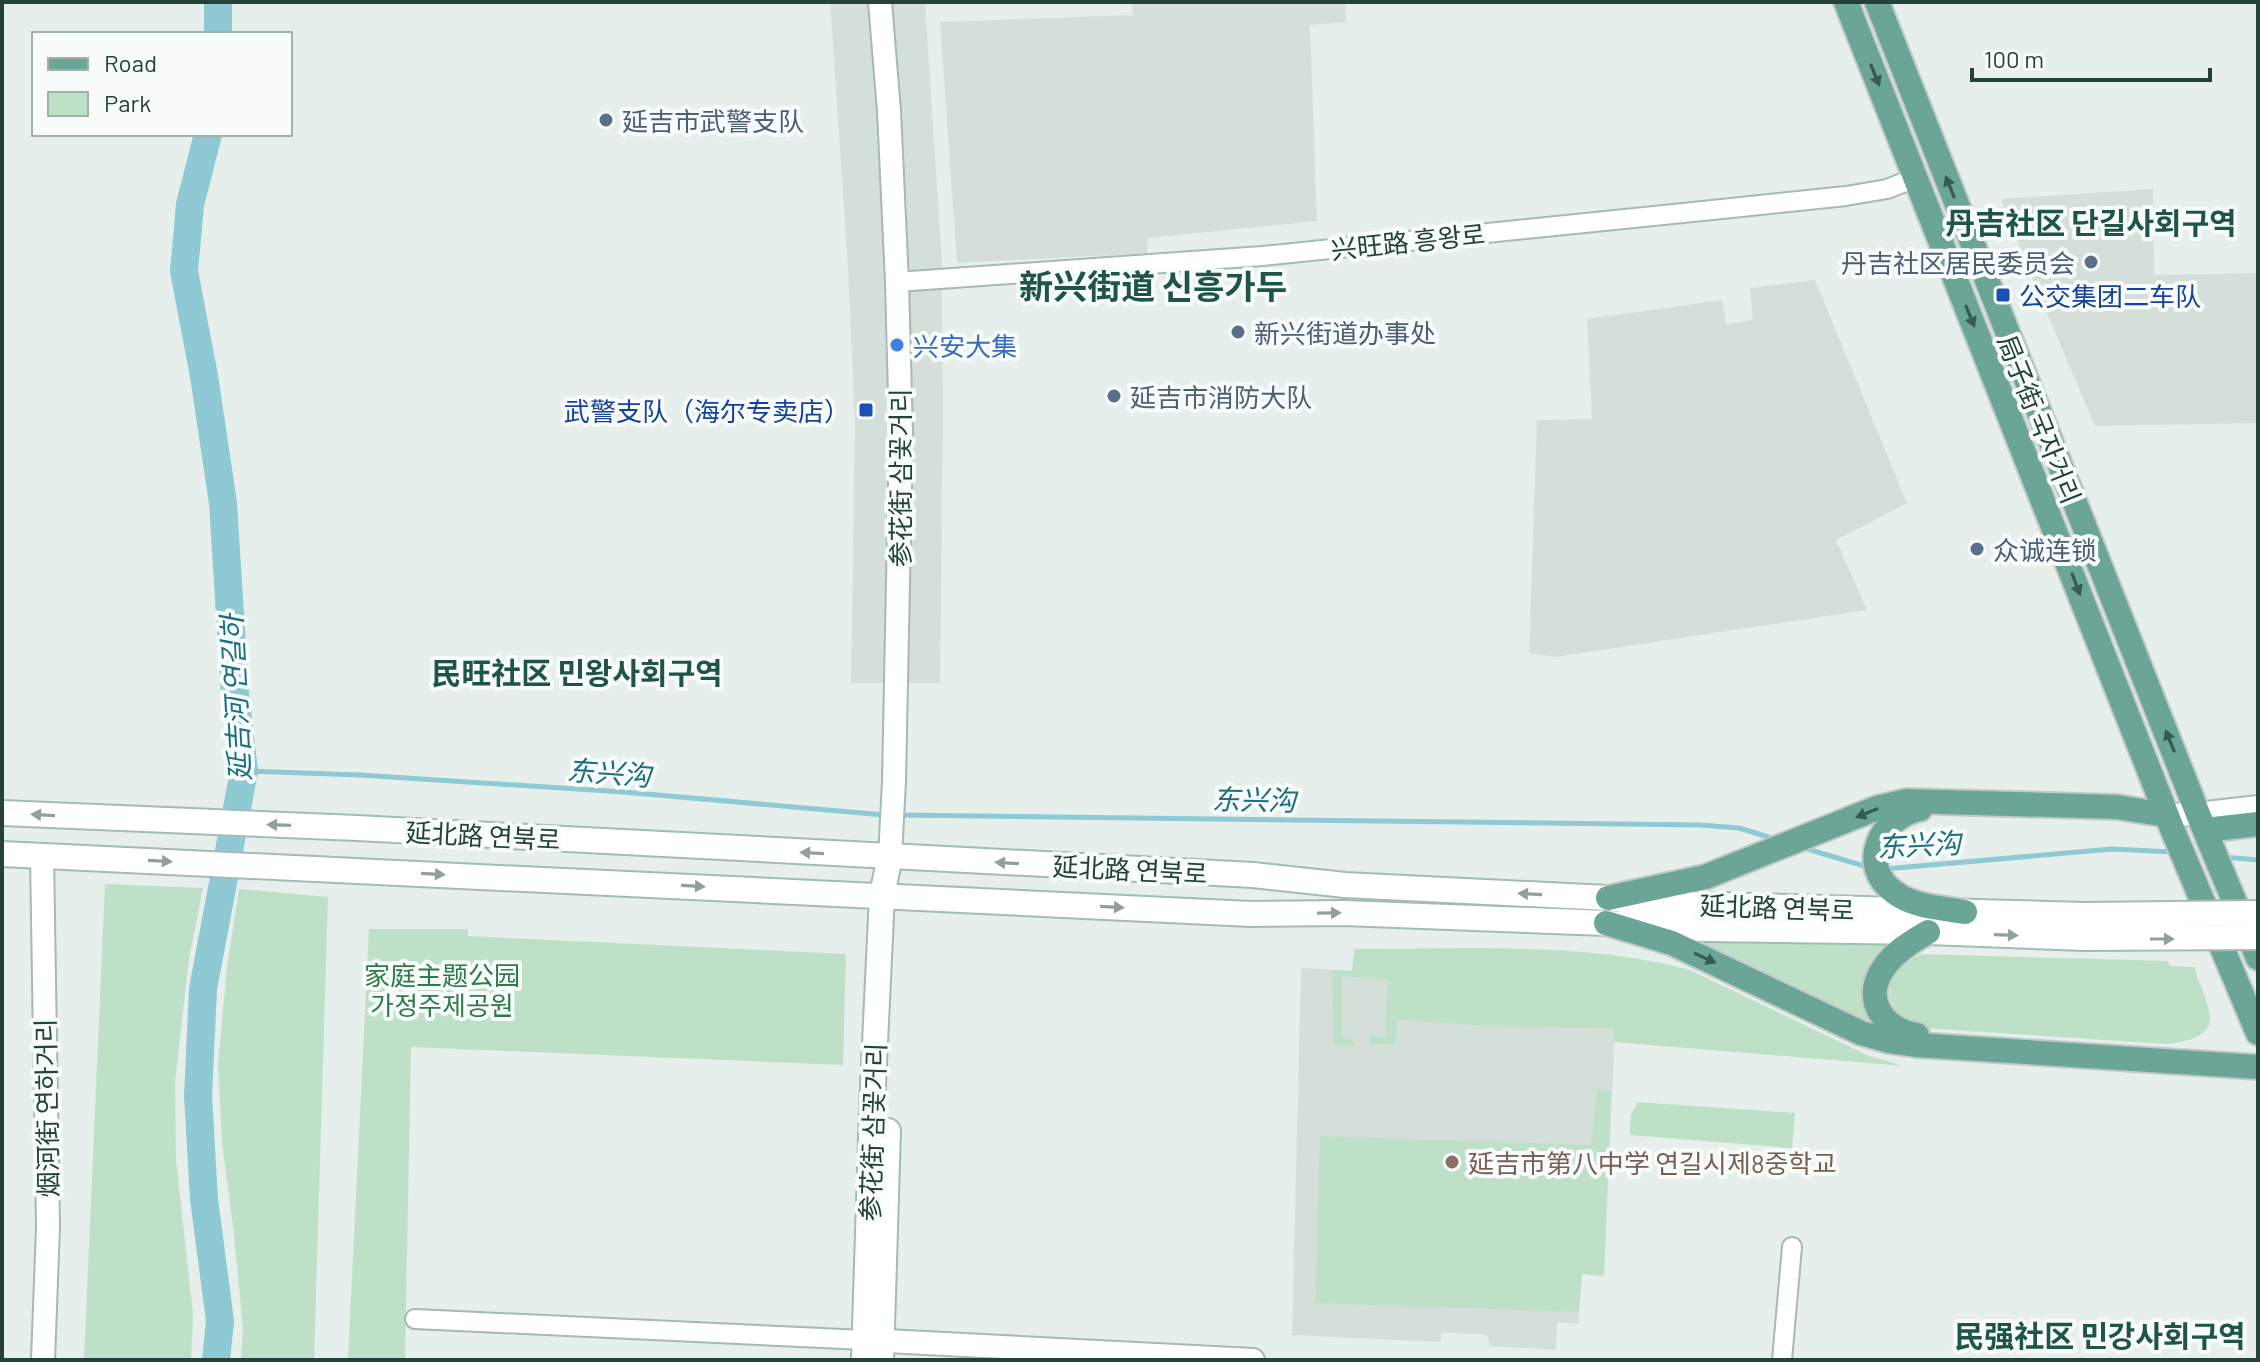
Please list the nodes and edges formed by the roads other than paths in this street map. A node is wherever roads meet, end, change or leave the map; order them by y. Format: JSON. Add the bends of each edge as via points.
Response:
{"nodes":[{"id":1,"x":880,"y":2,"type":"edge"},
{"id":2,"x":1846,"y":2,"type":"edge"},
{"id":3,"x":1877,"y":2,"type":"edge"},
{"id":4,"x":1915,"y":178,"type":"junction"},
{"id":5,"x":897,"y":282,"type":"junction"},
{"id":6,"x":2258,"y":807,"type":"edge"},
{"id":7,"x":2,"y":813,"type":"edge"},
{"id":8,"x":2169,"y":823,"type":"junction"},
{"id":9,"x":2258,"y":824,"type":"edge"},
{"id":10,"x":2203,"y":826,"type":"junction"},
{"id":11,"x":2,"y":854,"type":"edge"},
{"id":12,"x":42,"y":855,"type":"junction"},
{"id":13,"x":890,"y":857,"type":"junction"},
{"id":14,"x":888,"y":895,"type":"junction"},
{"id":15,"x":1608,"y":898,"type":"junction"},
{"id":16,"x":1965,"y":912,"type":"junction"},
{"id":17,"x":2258,"y":913,"type":"edge"},
{"id":18,"x":1606,"y":923,"type":"junction"},
{"id":19,"x":2085,"y":926,"type":"junction"},
{"id":20,"x":1928,"y":932,"type":"junction"},
{"id":21,"x":2258,"y":937,"type":"edge"},
{"id":22,"x":2258,"y":958,"type":"edge"},
{"id":23,"x":2258,"y":1033,"type":"edge"},
{"id":24,"x":2258,"y":1061,"type":"edge"},
{"id":25,"x":2258,"y":1067,"type":"edge"},
{"id":26,"x":1792,"y":1247,"type":"dead end"},
{"id":27,"x":415,"y":1319,"type":"dead end"},
{"id":28,"x":873,"y":1350,"type":"edge"},
{"id":29,"x":43,"y":1360,"type":"edge"},
{"id":30,"x":1253,"y":1360,"type":"edge"},
{"id":31,"x":1782,"y":1360,"type":"edge"}],
"edges":[{"from":1,"to":5,"type":"street","name":"参花街 삼꽃거리"},
{"from":2,"to":4,"type":"main road","name":"局子街 국자거리","one_way":true},
{"from":10,"to":3,"type":"main road","name":"局子街 국자거리","one_way":true},
{"from":4,"to":5,"type":"street","name":"兴旺路 흥왕로","via":[[1846,196],[1690,213],[1262,256]]},
{"from":4,"to":8,"type":"main road","name":"局子街 국자거리","one_way":true},
{"from":5,"to":13,"type":"street","name":"参花街 삼꽃거리","via":[[901,435]]},
{"from":6,"to":10,"type":"street"},
{"from":13,"to":7,"type":"main road","name":"延北路 연북로","one_way":true},
{"from":8,"to":10,"type":"street"},
{"from":8,"to":15,"type":"main road","one_way":true,"via":[[2117,807],[1907,801],[1689,882]]},
{"from":8,"to":16,"type":"main road","via":[[1918,808],[1897,816],[1877,844],[1879,873],[1891,890],[1916,903]]},
{"from":8,"to":23,"type":"main road","name":"局子街 국자거리"},
{"from":9,"to":10,"type":"main road"},
{"from":10,"to":22,"type":"main road","name":"局子街 국자거리"},
{"from":11,"to":12,"type":"main road","name":"延北路 연북로"},
{"from":12,"to":14,"type":"main road","name":"延北路 연북로","one_way":true},
{"from":12,"to":29,"type":"street","name":"烟河街 연하거리","via":[[48,1227]]},
{"from":13,"to":14,"type":"main road","name":"参花街 삼꽃거리"},
{"from":15,"to":13,"type":"main road","name":"延北路 연북로","one_way":true},
{"from":14,"to":18,"type":"main road","name":"延北路 연북로","one_way":true,"via":[[1251,914]]},
{"from":14,"to":28,"type":"main road","name":"参花街 삼꽃거리","via":[[872,1106]]},
{"from":15,"to":16,"type":"main road","name":"延北路 연북로"},
{"from":16,"to":19,"type":"main road","name":"延北路 연북로"},
{"from":17,"to":19,"type":"main road","name":"延北路 연북로","bridge":true},
{"from":18,"to":20,"type":"main road","name":"延北路 연북로"},
{"from":18,"to":25,"type":"main road","one_way":true,"via":[[1672,943],[1861,1033],[1889,1041]]},
{"from":20,"to":19,"type":"main road","name":"延北路 연북로","one_way":true},
{"from":19,"to":21,"type":"main road","name":"延北路 연북로","one_way":true,"bridge":true},
{"from":20,"to":24,"type":"main road","via":[[1889,960],[1877,982],[1884,1019],[1908,1034]]},
{"from":26,"to":31,"type":"street"},
{"from":27,"to":28,"type":"street"},
{"from":28,"to":30,"type":"street"}]}
